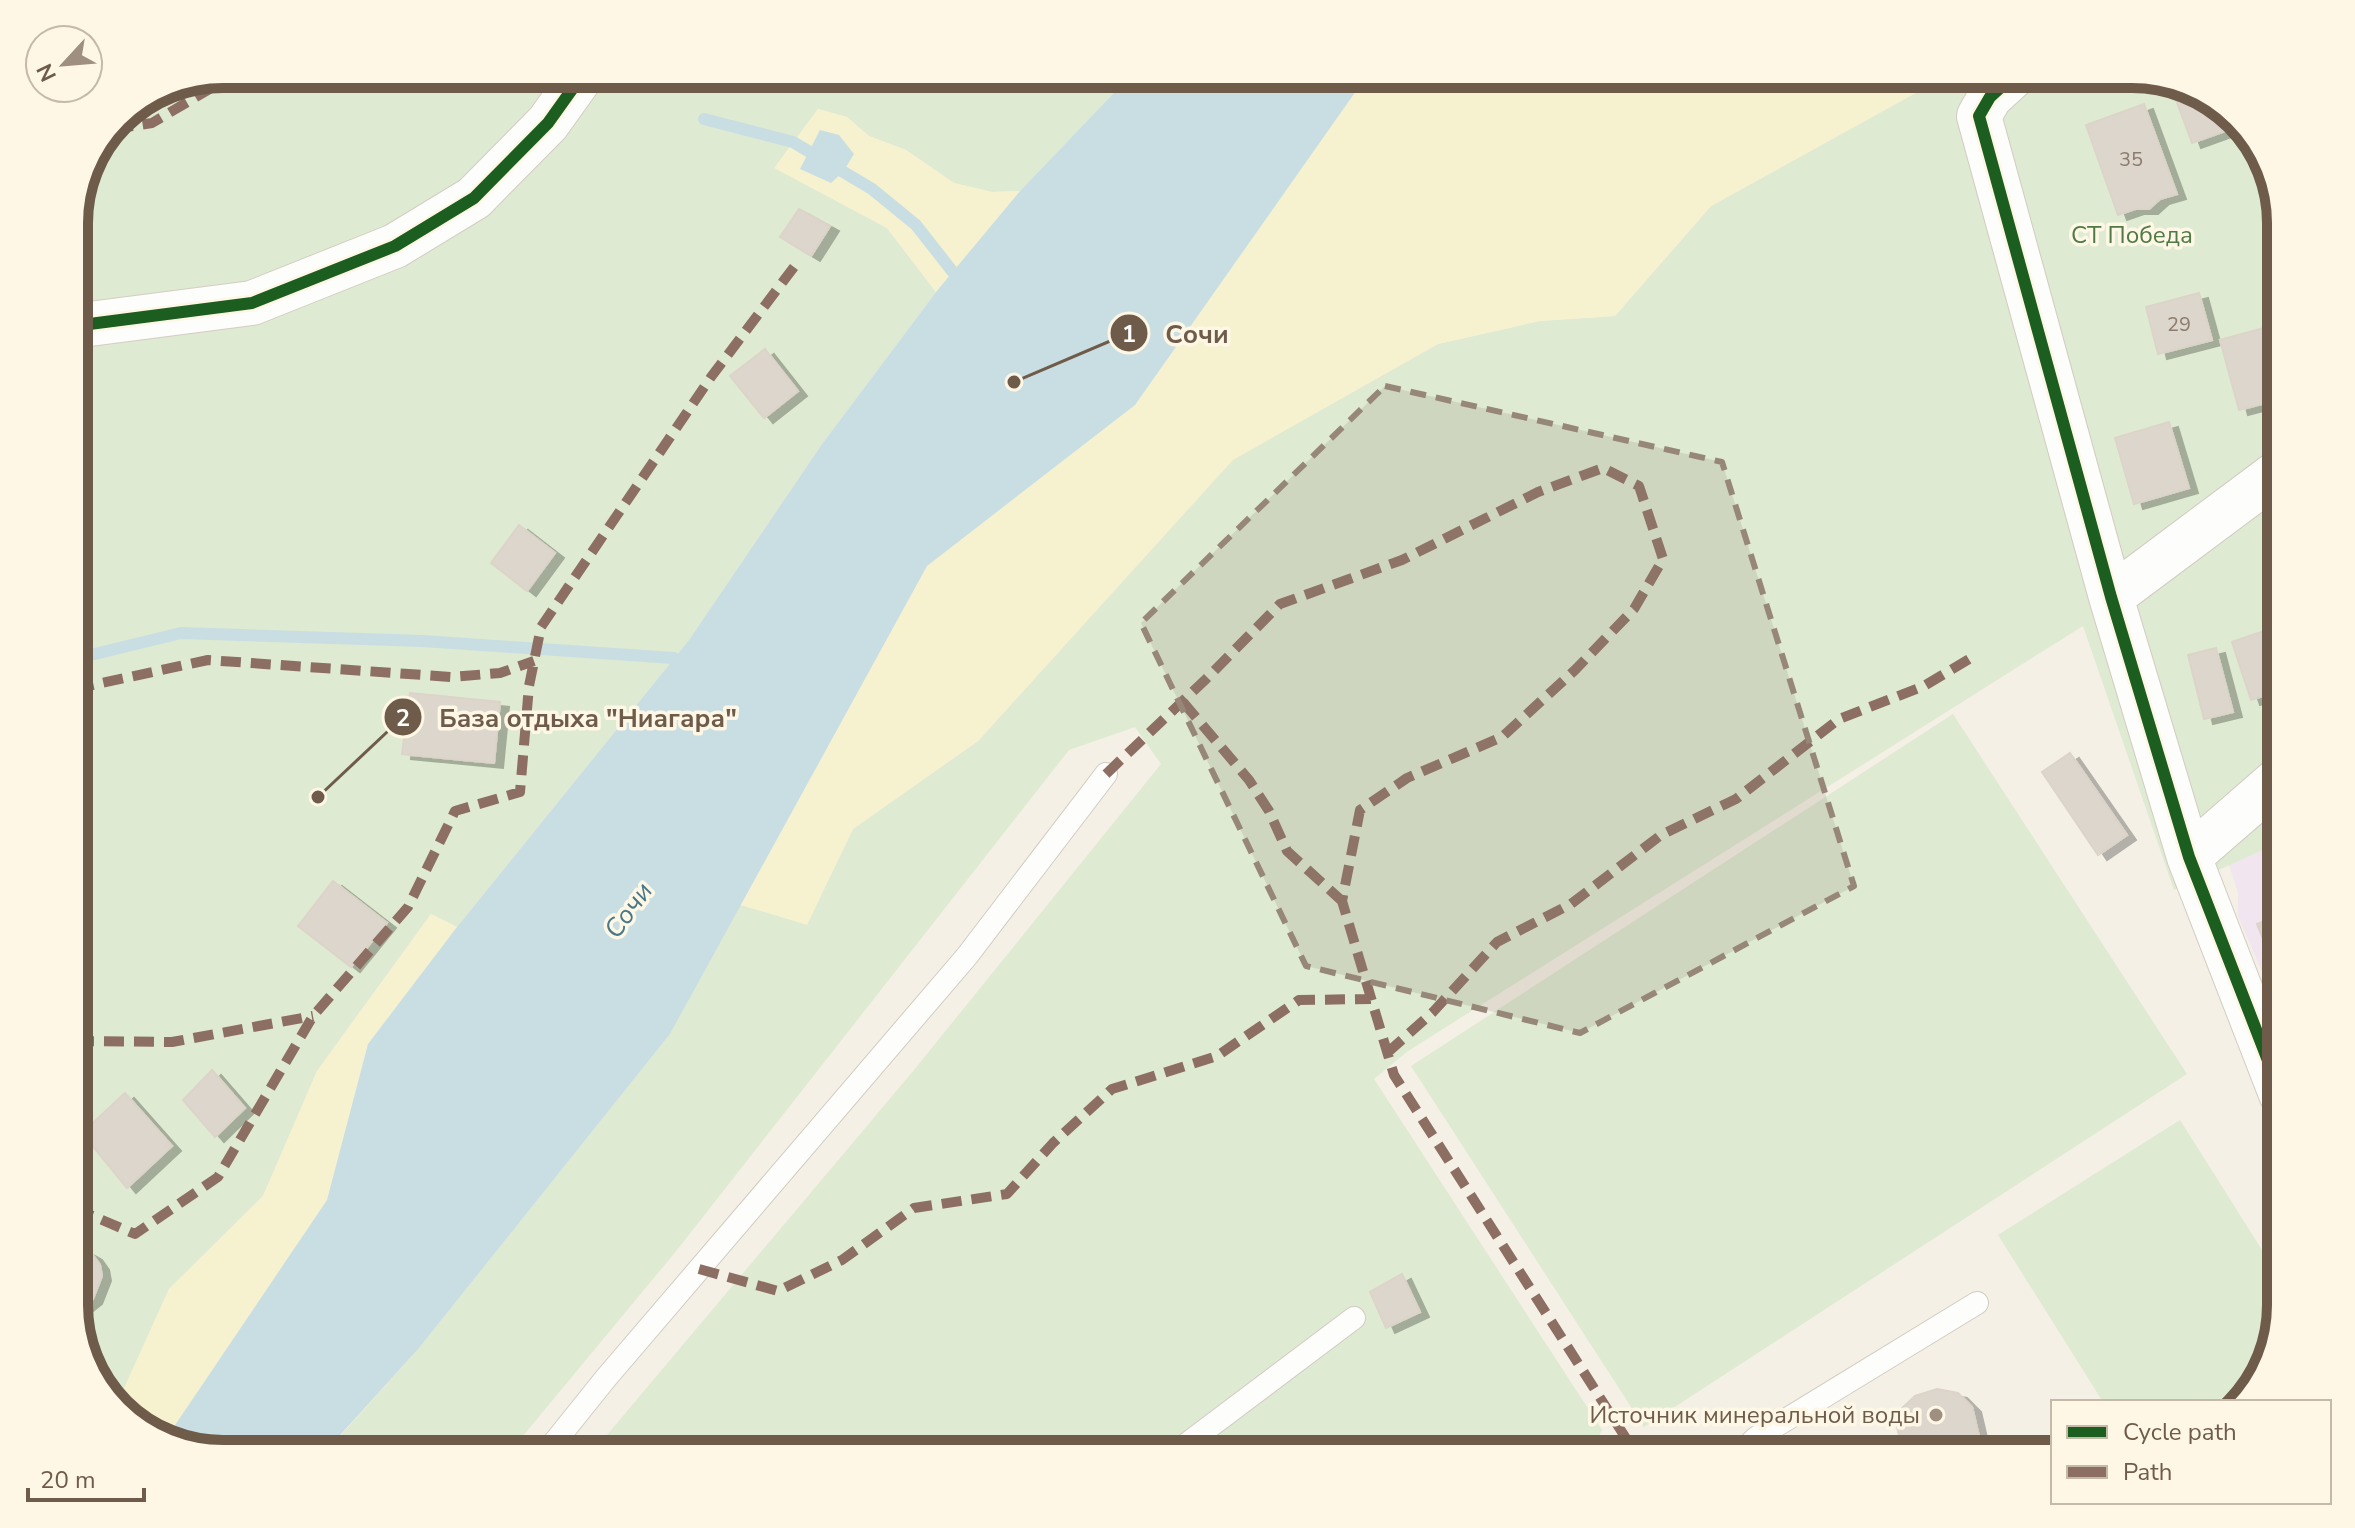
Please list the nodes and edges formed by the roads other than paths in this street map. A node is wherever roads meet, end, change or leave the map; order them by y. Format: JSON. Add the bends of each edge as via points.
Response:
{"nodes":[{"id":1,"x":573,"y":88,"type":"edge"},
{"id":2,"x":2000,"y":88,"type":"edge"},
{"id":3,"x":88,"y":324,"type":"edge"},
{"id":4,"x":2267,"y":480,"type":"edge"},
{"id":5,"x":2111,"y":597,"type":"junction"},
{"id":6,"x":1106,"y":774,"type":"dead end"},
{"id":7,"x":2267,"y":789,"type":"edge"},
{"id":8,"x":2189,"y":857,"type":"junction"},
{"id":9,"x":2267,"y":1058,"type":"edge"},
{"id":10,"x":1977,"y":1303,"type":"dead end"},
{"id":11,"x":1354,"y":1318,"type":"dead end"},
{"id":12,"x":556,"y":1440,"type":"edge"},
{"id":13,"x":1192,"y":1440,"type":"edge"},
{"id":14,"x":1754,"y":1440,"type":"edge"}],
"edges":[{"from":1,"to":3,"type":"street","via":[[548,123],[474,198],[395,246],[252,303]]},
{"from":2,"to":5,"type":"street","via":[[1979,116]]},
{"from":4,"to":5,"type":"street"},
{"from":5,"to":8,"type":"street"},
{"from":6,"to":12,"type":"lane","via":[[967,956]]},
{"from":7,"to":8,"type":"street"},
{"from":8,"to":9,"type":"street"},
{"from":10,"to":14,"type":"lane"},
{"from":11,"to":13,"type":"lane"}]}
